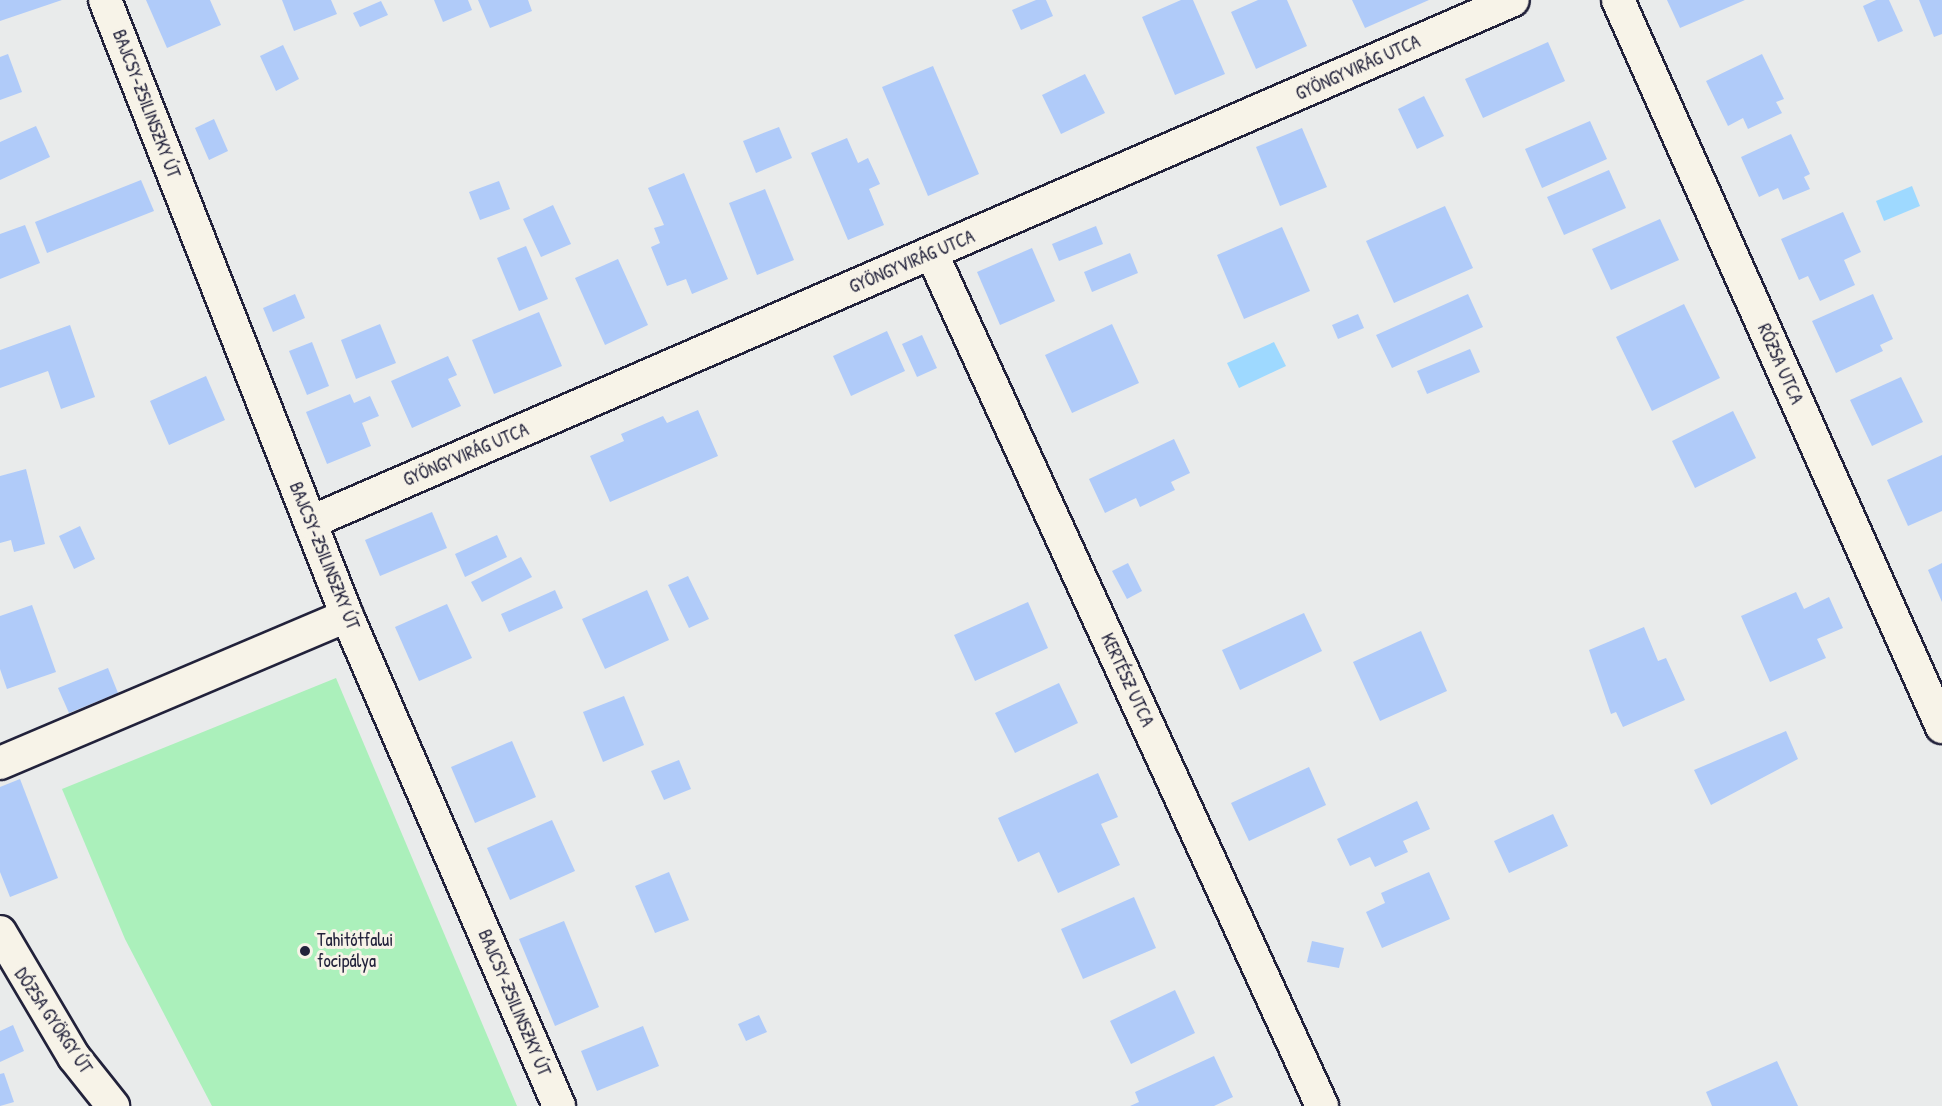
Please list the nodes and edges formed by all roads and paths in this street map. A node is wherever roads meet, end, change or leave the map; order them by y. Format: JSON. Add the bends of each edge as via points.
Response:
{"nodes":[{"id":1,"x":105,"y":0,"type":"edge"},
{"id":2,"x":1513,"y":0,"type":"edge"},
{"id":3,"x":1618,"y":0,"type":"edge"},
{"id":4,"x":932,"y":254,"type":"junction"},
{"id":5,"x":310,"y":522,"type":"junction"},
{"id":6,"x":347,"y":616,"type":"junction"},
{"id":7,"x":1942,"y":727,"type":"edge"},
{"id":8,"x":0,"y":763,"type":"edge"},
{"id":9,"x":0,"y":932,"type":"edge"},
{"id":10,"x":113,"y":1106,"type":"edge"},
{"id":11,"x":559,"y":1106,"type":"edge"},
{"id":12,"x":1322,"y":1106,"type":"edge"}],
"edges":[{"from":1,"to":5,"type":"street","name":"BAJCSY-ZSILINSZKY ÚT"},
{"from":2,"to":4,"type":"street","name":"GYÖNGYVIRÁG UTCA"},
{"from":3,"to":7,"type":"street","name":"RÓZSA UTCA"},
{"from":4,"to":5,"type":"street","name":"GYÖNGYVIRÁG UTCA"},
{"from":4,"to":12,"type":"street","name":"KERTÉSZ UTCA"},
{"from":5,"to":6,"type":"street","name":"BAJCSY-ZSILINSZKY ÚT"},
{"from":6,"to":8,"type":"street"},
{"from":6,"to":11,"type":"street","name":"BAJCSY-ZSILINSZKY ÚT"},
{"from":9,"to":10,"type":"street","name":"DÓZSA GYÖRGY ÚT","via":[[74,1057]]}]}
